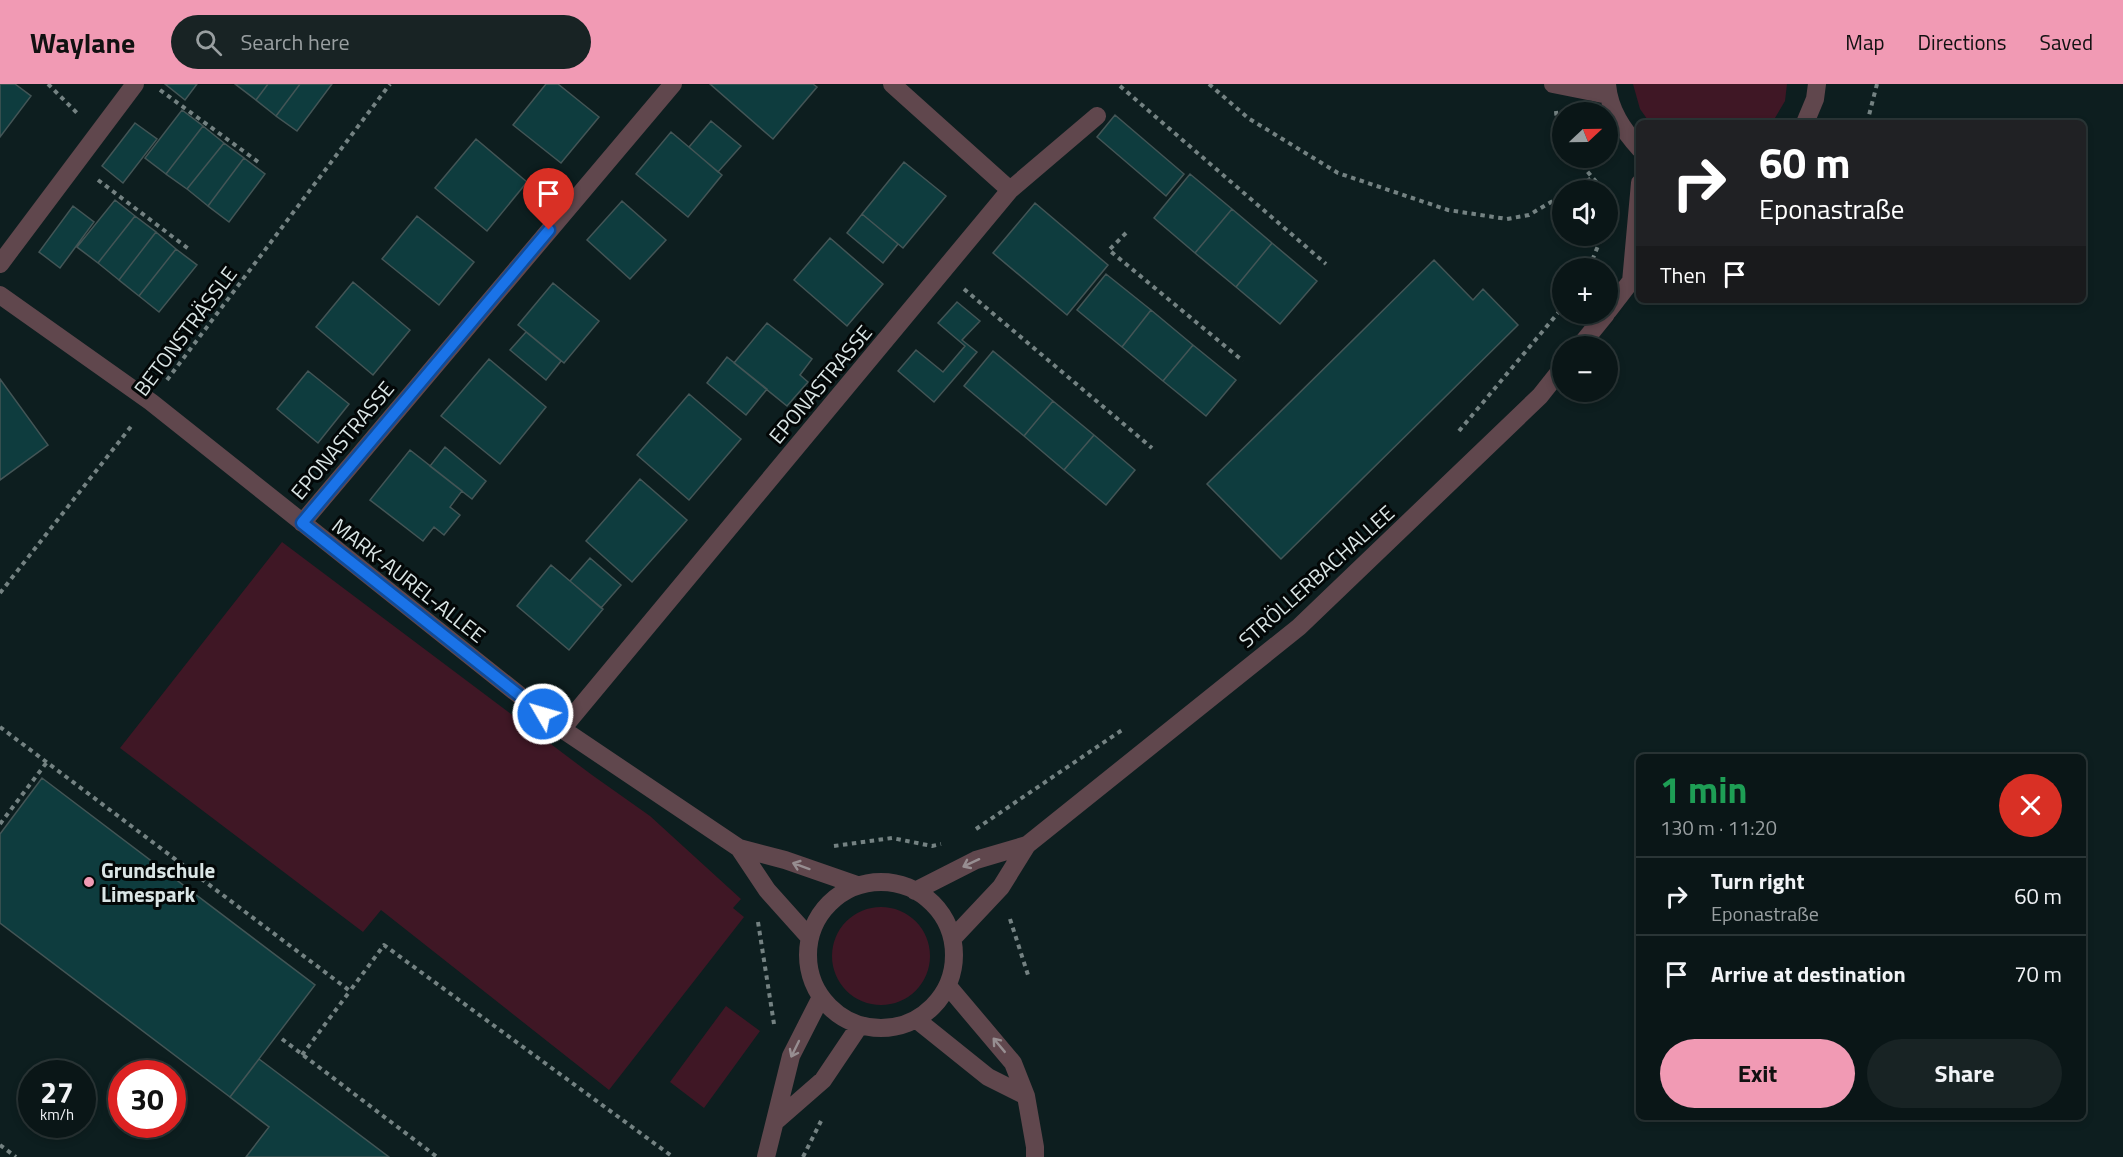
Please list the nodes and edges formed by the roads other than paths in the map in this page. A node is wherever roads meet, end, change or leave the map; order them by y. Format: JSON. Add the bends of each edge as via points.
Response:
{"nodes":[{"id":1,"x":135,"y":84,"type":"edge"},
{"id":2,"x":673,"y":84,"type":"edge"},
{"id":3,"x":892,"y":84,"type":"edge"},
{"id":4,"x":1553,"y":84,"type":"edge"},
{"id":5,"x":1817,"y":84,"type":"edge"},
{"id":6,"x":1607,"y":90,"type":"edge"},
{"id":7,"x":1097,"y":116,"type":"dead end"},
{"id":8,"x":1806,"y":120,"type":"edge"},
{"id":9,"x":1636,"y":145,"type":"edge"},
{"id":10,"x":1010,"y":190,"type":"junction"},
{"id":11,"x":1636,"y":258,"type":"edge"},
{"id":12,"x":0,"y":264,"type":"edge"},
{"id":13,"x":1635,"y":277,"type":"edge"},
{"id":14,"x":0,"y":295,"type":"edge"},
{"id":15,"x":1618,"y":298,"type":"edge"},
{"id":16,"x":1597,"y":324,"type":"edge"},
{"id":17,"x":1588,"y":336,"type":"edge"},
{"id":18,"x":1552,"y":381,"type":"edge"},
{"id":19,"x":302,"y":523,"type":"junction"},
{"id":20,"x":562,"y":729,"type":"junction"},
{"id":21,"x":1027,"y":845,"type":"junction"},
{"id":22,"x":739,"y":848,"type":"junction"},
{"id":23,"x":856,"y":885,"type":"junction"},
{"id":24,"x":915,"y":891,"type":"junction"},
{"id":25,"x":810,"y":938,"type":"junction"},
{"id":26,"x":953,"y":938,"type":"junction"},
{"id":27,"x":948,"y":986,"type":"junction"},
{"id":28,"x":821,"y":997,"type":"junction"},
{"id":29,"x":917,"y":1020,"type":"junction"},
{"id":30,"x":860,"y":1025,"type":"junction"},
{"id":31,"x":1026,"y":1096,"type":"junction"},
{"id":32,"x":776,"y":1120,"type":"junction"},
{"id":33,"x":766,"y":1157,"type":"edge"},
{"id":34,"x":1035,"y":1157,"type":"edge"}],
"edges":[{"from":1,"to":12,"type":"street"},
{"from":2,"to":19,"type":"street","name":"EPONASTRASSE"},
{"from":3,"to":10,"type":"street"},
{"from":4,"to":6,"type":"street"},
{"from":5,"to":8,"type":"street"},
{"from":6,"to":9,"type":"street","via":[[1620,127]]},
{"from":7,"to":10,"type":"street","name":"EPONASTRASSE"},
{"from":10,"to":20,"type":"street","name":"EPONASTRASSE"},
{"from":11,"to":13,"type":"street"},
{"from":13,"to":15,"type":"street"},
{"from":14,"to":19,"type":"street","name":"MARK-AUREL-ALLEE","via":[[151,402]]},
{"from":16,"to":17,"type":"street"},
{"from":18,"to":21,"type":"street","name":"STRÖLLERBACHALLEE","via":[[1299,627]]},
{"from":19,"to":20,"type":"street","name":"MARK-AUREL-ALLEE"},
{"from":20,"to":22,"type":"street","name":"MARK-AUREL-ALLEE"},
{"from":21,"to":24,"type":"street","name":"STRÖLLERBACHALLEE","one_way":true,"via":[[976,860]]},
{"from":21,"to":26,"type":"street","name":"STRÖLLERBACHALLEE","via":[[1001,887]]},
{"from":23,"to":22,"type":"street","name":"MARK-AUREL-ALLEE","one_way":true},
{"from":22,"to":25,"type":"street","name":"MARK-AUREL-ALLEE","via":[[767,890]]},
{"from":23,"to":24,"type":"street","via":[[881,881]]},
{"from":23,"to":25,"type":"street","via":[[835,897],[819,916]]},
{"from":24,"to":26,"type":"street","via":[[927,897],[943,916]]},
{"from":25,"to":28,"type":"street","via":[[808,963]]},
{"from":26,"to":27,"type":"street","via":[[954,963]]},
{"from":27,"to":29,"type":"street","via":[[935,1006]]},
{"from":31,"to":27,"type":"street","one_way":true,"via":[[1013,1063]]},
{"from":28,"to":30,"type":"street","via":[[848,1022]]},
{"from":28,"to":32,"type":"street","one_way":true,"via":[[791,1056]]},
{"from":29,"to":30,"type":"street","via":[[894,1028],[871,1029]]},
{"from":29,"to":31,"type":"street","via":[[988,1077]]},
{"from":30,"to":32,"type":"street","via":[[823,1080]]},
{"from":31,"to":34,"type":"street"},
{"from":32,"to":33,"type":"street"}]}
